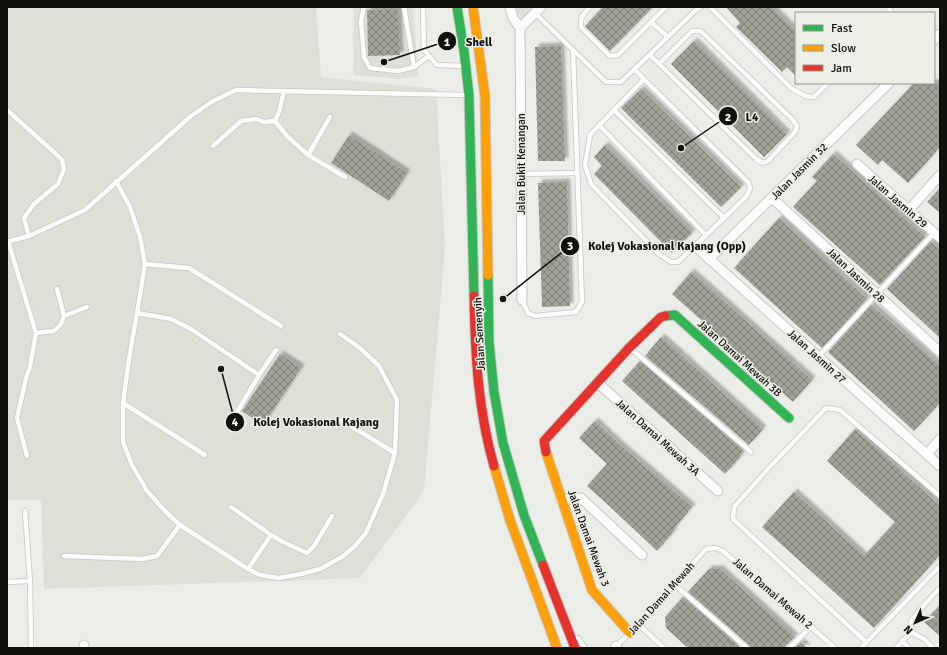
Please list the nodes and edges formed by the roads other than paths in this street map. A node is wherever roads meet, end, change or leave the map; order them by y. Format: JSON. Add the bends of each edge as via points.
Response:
{"nodes":[{"id":1,"x":364,"y":7,"type":"edge"},
{"id":2,"x":404,"y":7,"type":"edge"},
{"id":3,"x":423,"y":7,"type":"edge"},
{"id":4,"x":457,"y":7,"type":"edge"},
{"id":5,"x":473,"y":7,"type":"edge"},
{"id":6,"x":510,"y":7,"type":"edge"},
{"id":7,"x":590,"y":7,"type":"edge"},
{"id":8,"x":666,"y":7,"type":"edge"},
{"id":9,"x":701,"y":7,"type":"edge"},
{"id":10,"x":710,"y":7,"type":"edge"},
{"id":11,"x":538,"y":10,"type":"edge"},
{"id":12,"x":651,"y":22,"type":"junction"},
{"id":13,"x":520,"y":28,"type":"junction"},
{"id":14,"x":668,"y":37,"type":"junction"},
{"id":15,"x":573,"y":50,"type":"junction"},
{"id":16,"x":650,"y":55,"type":"junction"},
{"id":17,"x":429,"y":56,"type":"junction"},
{"id":18,"x":659,"y":64,"type":"junction"},
{"id":19,"x":467,"y":66,"type":"junction"},
{"id":20,"x":414,"y":67,"type":"junction"},
{"id":21,"x":635,"y":70,"type":"junction"},
{"id":22,"x":644,"y":79,"type":"junction"},
{"id":23,"x":827,"y":84,"type":"edge"},
{"id":24,"x":888,"y":84,"type":"edge"},
{"id":25,"x":284,"y":91,"type":"junction"},
{"id":26,"x":477,"y":96,"type":"junction"},
{"id":27,"x":7,"y":110,"type":"edge"},
{"id":28,"x":614,"y":110,"type":"junction"},
{"id":29,"x":330,"y":117,"type":"dead end"},
{"id":30,"x":275,"y":121,"type":"junction"},
{"id":31,"x":599,"y":126,"type":"junction"},
{"id":32,"x":213,"y":146,"type":"dead end"},
{"id":33,"x":308,"y":154,"type":"junction"},
{"id":34,"x":857,"y":164,"type":"dead end"},
{"id":35,"x":577,"y":173,"type":"junction"},
{"id":36,"x":521,"y":174,"type":"junction"},
{"id":37,"x":940,"y":175,"type":"edge"},
{"id":38,"x":345,"y":177,"type":"dead end"},
{"id":39,"x":116,"y":181,"type":"junction"},
{"id":40,"x":772,"y":198,"type":"junction"},
{"id":41,"x":909,"y":210,"type":"junction"},
{"id":42,"x":724,"y":218,"type":"junction"},
{"id":43,"x":706,"y":235,"type":"junction"},
{"id":44,"x":937,"y":235,"type":"edge"},
{"id":45,"x":29,"y":236,"type":"junction"},
{"id":46,"x":7,"y":241,"type":"edge"},
{"id":47,"x":695,"y":246,"type":"junction"},
{"id":48,"x":710,"y":259,"type":"junction"},
{"id":49,"x":145,"y":264,"type":"junction"},
{"id":50,"x":57,"y":289,"type":"dead end"},
{"id":51,"x":877,"y":294,"type":"junction"},
{"id":52,"x":522,"y":300,"type":"joint"},
{"id":53,"x":87,"y":307,"type":"dead end"},
{"id":54,"x":137,"y":313,"type":"junction"},
{"id":55,"x":64,"y":316,"type":"junction"},
{"id":56,"x":281,"y":326,"type":"dead end"},
{"id":57,"x":36,"y":333,"type":"junction"},
{"id":58,"x":340,"y":334,"type":"dead end"},
{"id":59,"x":629,"y":348,"type":"junction"},
{"id":60,"x":276,"y":350,"type":"dead end"},
{"id":61,"x":940,"y":352,"type":"edge"},
{"id":62,"x":818,"y":357,"type":"junction"},
{"id":63,"x":259,"y":375,"type":"junction"},
{"id":64,"x":598,"y":383,"type":"junction"},
{"id":65,"x":124,"y":402,"type":"junction"},
{"id":66,"x":789,"y":418,"type":"dead end"},
{"id":67,"x":341,"y":420,"type":"dead end"},
{"id":68,"x":232,"y":422,"type":"dead end"},
{"id":69,"x":940,"y":439,"type":"edge"},
{"id":70,"x":751,"y":452,"type":"dead end"},
{"id":71,"x":395,"y":453,"type":"junction"},
{"id":72,"x":927,"y":454,"type":"junction"},
{"id":73,"x":205,"y":455,"type":"dead end"},
{"id":74,"x":26,"y":456,"type":"dead end"},
{"id":75,"x":940,"y":466,"type":"edge"},
{"id":76,"x":718,"y":491,"type":"dead end"},
{"id":77,"x":940,"y":496,"type":"edge"},
{"id":78,"x":561,"y":500,"type":"junction"},
{"id":79,"x":231,"y":507,"type":"dead end"},
{"id":80,"x":25,"y":511,"type":"dead end"},
{"id":81,"x":332,"y":516,"type":"dead end"},
{"id":82,"x":180,"y":525,"type":"junction"},
{"id":83,"x":271,"y":535,"type":"junction"},
{"id":84,"x":706,"y":549,"type":"joint"},
{"id":85,"x":642,"y":554,"type":"dead end"},
{"id":86,"x":64,"y":556,"type":"dead end"},
{"id":87,"x":940,"y":566,"type":"edge"},
{"id":88,"x":248,"y":569,"type":"junction"},
{"id":89,"x":30,"y":581,"type":"junction"},
{"id":90,"x":7,"y":582,"type":"edge"},
{"id":91,"x":674,"y":584,"type":"junction"},
{"id":92,"x":940,"y":588,"type":"edge"},
{"id":93,"x":557,"y":602,"type":"junction"},
{"id":94,"x":638,"y":624,"type":"junction"},
{"id":95,"x":811,"y":627,"type":"junction"},
{"id":96,"x":911,"y":632,"type":"junction"},
{"id":97,"x":630,"y":633,"type":"junction"},
{"id":98,"x":902,"y":641,"type":"junction"},
{"id":99,"x":866,"y":642,"type":"junction"},
{"id":100,"x":31,"y":648,"type":"edge"},
{"id":101,"x":557,"y":648,"type":"edge"},
{"id":102,"x":576,"y":648,"type":"edge"},
{"id":103,"x":585,"y":648,"type":"edge"},
{"id":104,"x":615,"y":648,"type":"edge"},
{"id":105,"x":664,"y":648,"type":"edge"},
{"id":106,"x":747,"y":648,"type":"edge"},
{"id":107,"x":789,"y":648,"type":"edge"},
{"id":108,"x":835,"y":648,"type":"edge"},
{"id":109,"x":861,"y":648,"type":"edge"},
{"id":110,"x":896,"y":648,"type":"edge"},
{"id":111,"x":909,"y":648,"type":"edge"},
{"id":112,"x":933,"y":648,"type":"edge"}],
"edges":[{"from":1,"to":20,"type":"lane","via":[[361,21],[364,57],[370,68],[398,71]]},
{"from":2,"to":20,"type":"lane"},
{"from":3,"to":17,"type":"lane","via":[[424,50]]},
{"from":4,"to":19,"type":"main road","name":"Jalan Semenyih"},
{"from":5,"to":26,"type":"main road","name":"Jalan Semenyih"},
{"from":6,"to":13,"type":"street","via":[[513,18]]},
{"from":7,"to":12,"type":"lane","via":[[580,20],[581,27],[610,56],[618,54]]},
{"from":8,"to":12,"type":"lane"},
{"from":9,"to":14,"type":"lane"},
{"from":10,"to":23,"type":"lane","via":[[791,88],[805,96],[814,97]]},
{"from":11,"to":13,"type":"street"},
{"from":11,"to":15,"type":"lane"},
{"from":12,"to":14,"type":"lane"},
{"from":13,"to":36,"type":"street","name":"Jalan Bukit Kenangan"},
{"from":14,"to":16,"type":"lane"},
{"from":15,"to":21,"type":"lane","via":[[606,82],[621,82]]},
{"from":15,"to":35,"type":"lane"},
{"from":16,"to":18,"type":"lane"},
{"from":16,"to":21,"type":"lane"},
{"from":17,"to":19,"type":"lane","via":[[437,65]]},
{"from":17,"to":20,"type":"lane"},
{"from":18,"to":18,"type":"lane","via":[[763,163],[768,161],[795,132],[797,126],[794,120],[700,31],[692,31]]},
{"from":19,"to":26,"type":"main road","name":"Jalan Semenyih"},
{"from":21,"to":22,"type":"lane"},
{"from":22,"to":28,"type":"lane"},
{"from":22,"to":42,"type":"lane","via":[[749,183],[750,189],[746,197]]},
{"from":24,"to":40,"type":"street","name":"Jalan Jasmin 32"},
{"from":25,"to":26,"type":"lane"},
{"from":25,"to":30,"type":"lane"},
{"from":25,"to":39,"type":"lane","via":[[236,90],[213,101],[191,116]]},
{"from":26,"to":93,"type":"main road","name":"Jalan Semenyih","via":[[489,342],[494,392],[511,472],[524,515]]},
{"from":26,"to":101,"type":"main road","name":"Jalan Semenyih","via":[[475,344],[480,394],[488,445],[510,520]]},
{"from":27,"to":45,"type":"lane","via":[[62,160],[64,169],[58,184],[34,204],[24,218]]},
{"from":28,"to":31,"type":"lane"},
{"from":28,"to":42,"type":"lane"},
{"from":29,"to":33,"type":"lane"},
{"from":30,"to":32,"type":"lane","via":[[264,122],[256,118],[241,120]]},
{"from":30,"to":33,"type":"lane","via":[[287,136]]},
{"from":31,"to":43,"type":"lane"},
{"from":31,"to":47,"type":"lane","via":[[590,135],[585,165],[591,184],[659,254],[671,262],[678,262]]},
{"from":33,"to":38,"type":"lane"},
{"from":34,"to":41,"type":"street","name":"Jalan Jasmin 29"},
{"from":35,"to":36,"type":"lane"},
{"from":35,"to":52,"type":"lane","via":[[582,302],[576,312],[536,316],[528,313]]},
{"from":36,"to":52,"type":"street","name":"Jalan Bukit Kenangan"},
{"from":37,"to":41,"type":"street"},
{"from":39,"to":45,"type":"lane","via":[[85,210]]},
{"from":39,"to":49,"type":"lane","via":[[130,207],[140,237]]},
{"from":40,"to":48,"type":"street","name":"Jalan Jasmin 32"},
{"from":40,"to":51,"type":"street","name":"Jalan Jasmin 28"},
{"from":41,"to":44,"type":"street","name":"Jalan Jasmin 29"},
{"from":42,"to":43,"type":"lane"},
{"from":43,"to":47,"type":"lane"},
{"from":44,"to":51,"type":"lane"},
{"from":45,"to":46,"type":"lane"},
{"from":46,"to":57,"type":"lane"},
{"from":47,"to":48,"type":"street","name":"Jalan Jasmin 27"},
{"from":48,"to":62,"type":"street","name":"Jalan Jasmin 27"},
{"from":49,"to":54,"type":"lane"},
{"from":49,"to":56,"type":"lane","via":[[189,268]]},
{"from":50,"to":55,"type":"lane"},
{"from":51,"to":61,"type":"street","name":"Jalan Jasmin 28"},
{"from":51,"to":62,"type":"lane"},
{"from":53,"to":55,"type":"lane"},
{"from":54,"to":63,"type":"lane","via":[[171,319],[191,328]]},
{"from":54,"to":65,"type":"lane","via":[[128,359]]},
{"from":55,"to":57,"type":"lane","via":[[54,331]]},
{"from":57,"to":74,"type":"lane","via":[[17,418]]},
{"from":58,"to":71,"type":"lane","via":[[379,366],[396,400]]},
{"from":59,"to":64,"type":"main road"},
{"from":59,"to":66,"type":"main road","name":"Jalan Damai Mewah 3B","via":[[661,317],[675,315]]},
{"from":59,"to":70,"type":"lane"},
{"from":60,"to":63,"type":"lane"},
{"from":62,"to":72,"type":"street","name":"Jalan Jasmin 27"},
{"from":63,"to":68,"type":"lane"},
{"from":64,"to":76,"type":"street","name":"Jalan Damai Mewah 3A"},
{"from":64,"to":78,"type":"main road","name":"Jalan Damai Mewah 3","via":[[544,441]]},
{"from":65,"to":73,"type":"lane"},
{"from":65,"to":82,"type":"lane","via":[[123,442],[132,465],[147,491]]},
{"from":67,"to":71,"type":"lane"},
{"from":69,"to":72,"type":"street"},
{"from":71,"to":88,"type":"lane","via":[[383,494],[366,533],[355,546],[320,569],[301,574],[279,578],[260,575]]},
{"from":72,"to":75,"type":"street","name":"Jalan Jasmin 27"},
{"from":77,"to":99,"type":"lane","via":[[840,410],[826,408],[734,507],[733,519]]},
{"from":78,"to":85,"type":"street","via":[[581,498]]},
{"from":78,"to":97,"type":"main road","name":"Jalan Damai Mewah 3","via":[[592,590]]},
{"from":79,"to":83,"type":"lane"},
{"from":80,"to":89,"type":"lane"},
{"from":81,"to":83,"type":"lane","via":[[307,553]]},
{"from":82,"to":86,"type":"lane","via":[[157,556],[142,559]]},
{"from":82,"to":88,"type":"lane"},
{"from":83,"to":88,"type":"lane"},
{"from":84,"to":91,"type":"lane","name":"Jalan Damai Mewah"},
{"from":84,"to":95,"type":"lane","name":"Jalan Damai Mewah 2","via":[[715,548],[723,551]]},
{"from":87,"to":99,"type":"lane"},
{"from":89,"to":90,"type":"lane"},
{"from":89,"to":100,"type":"lane"},
{"from":91,"to":94,"type":"lane","name":"Jalan Damai Mewah"},
{"from":91,"to":106,"type":"lane"},
{"from":92,"to":96,"type":"lane","via":[[911,621]]},
{"from":93,"to":102,"type":"main road","name":"Jalan Semenyih"},
{"from":93,"to":103,"type":"lane"},
{"from":94,"to":97,"type":"lane","name":"Jalan Damai Mewah"},
{"from":94,"to":105,"type":"lane"},
{"from":95,"to":107,"type":"lane"},
{"from":95,"to":108,"type":"lane","name":"Jalan Damai Mewah 2"},
{"from":96,"to":98,"type":"lane"},
{"from":96,"to":112,"type":"lane"},
{"from":97,"to":104,"type":"lane","name":"Jalan Damai Mewah"},
{"from":98,"to":110,"type":"lane"},
{"from":98,"to":111,"type":"lane"},
{"from":99,"to":109,"type":"lane"}]}
